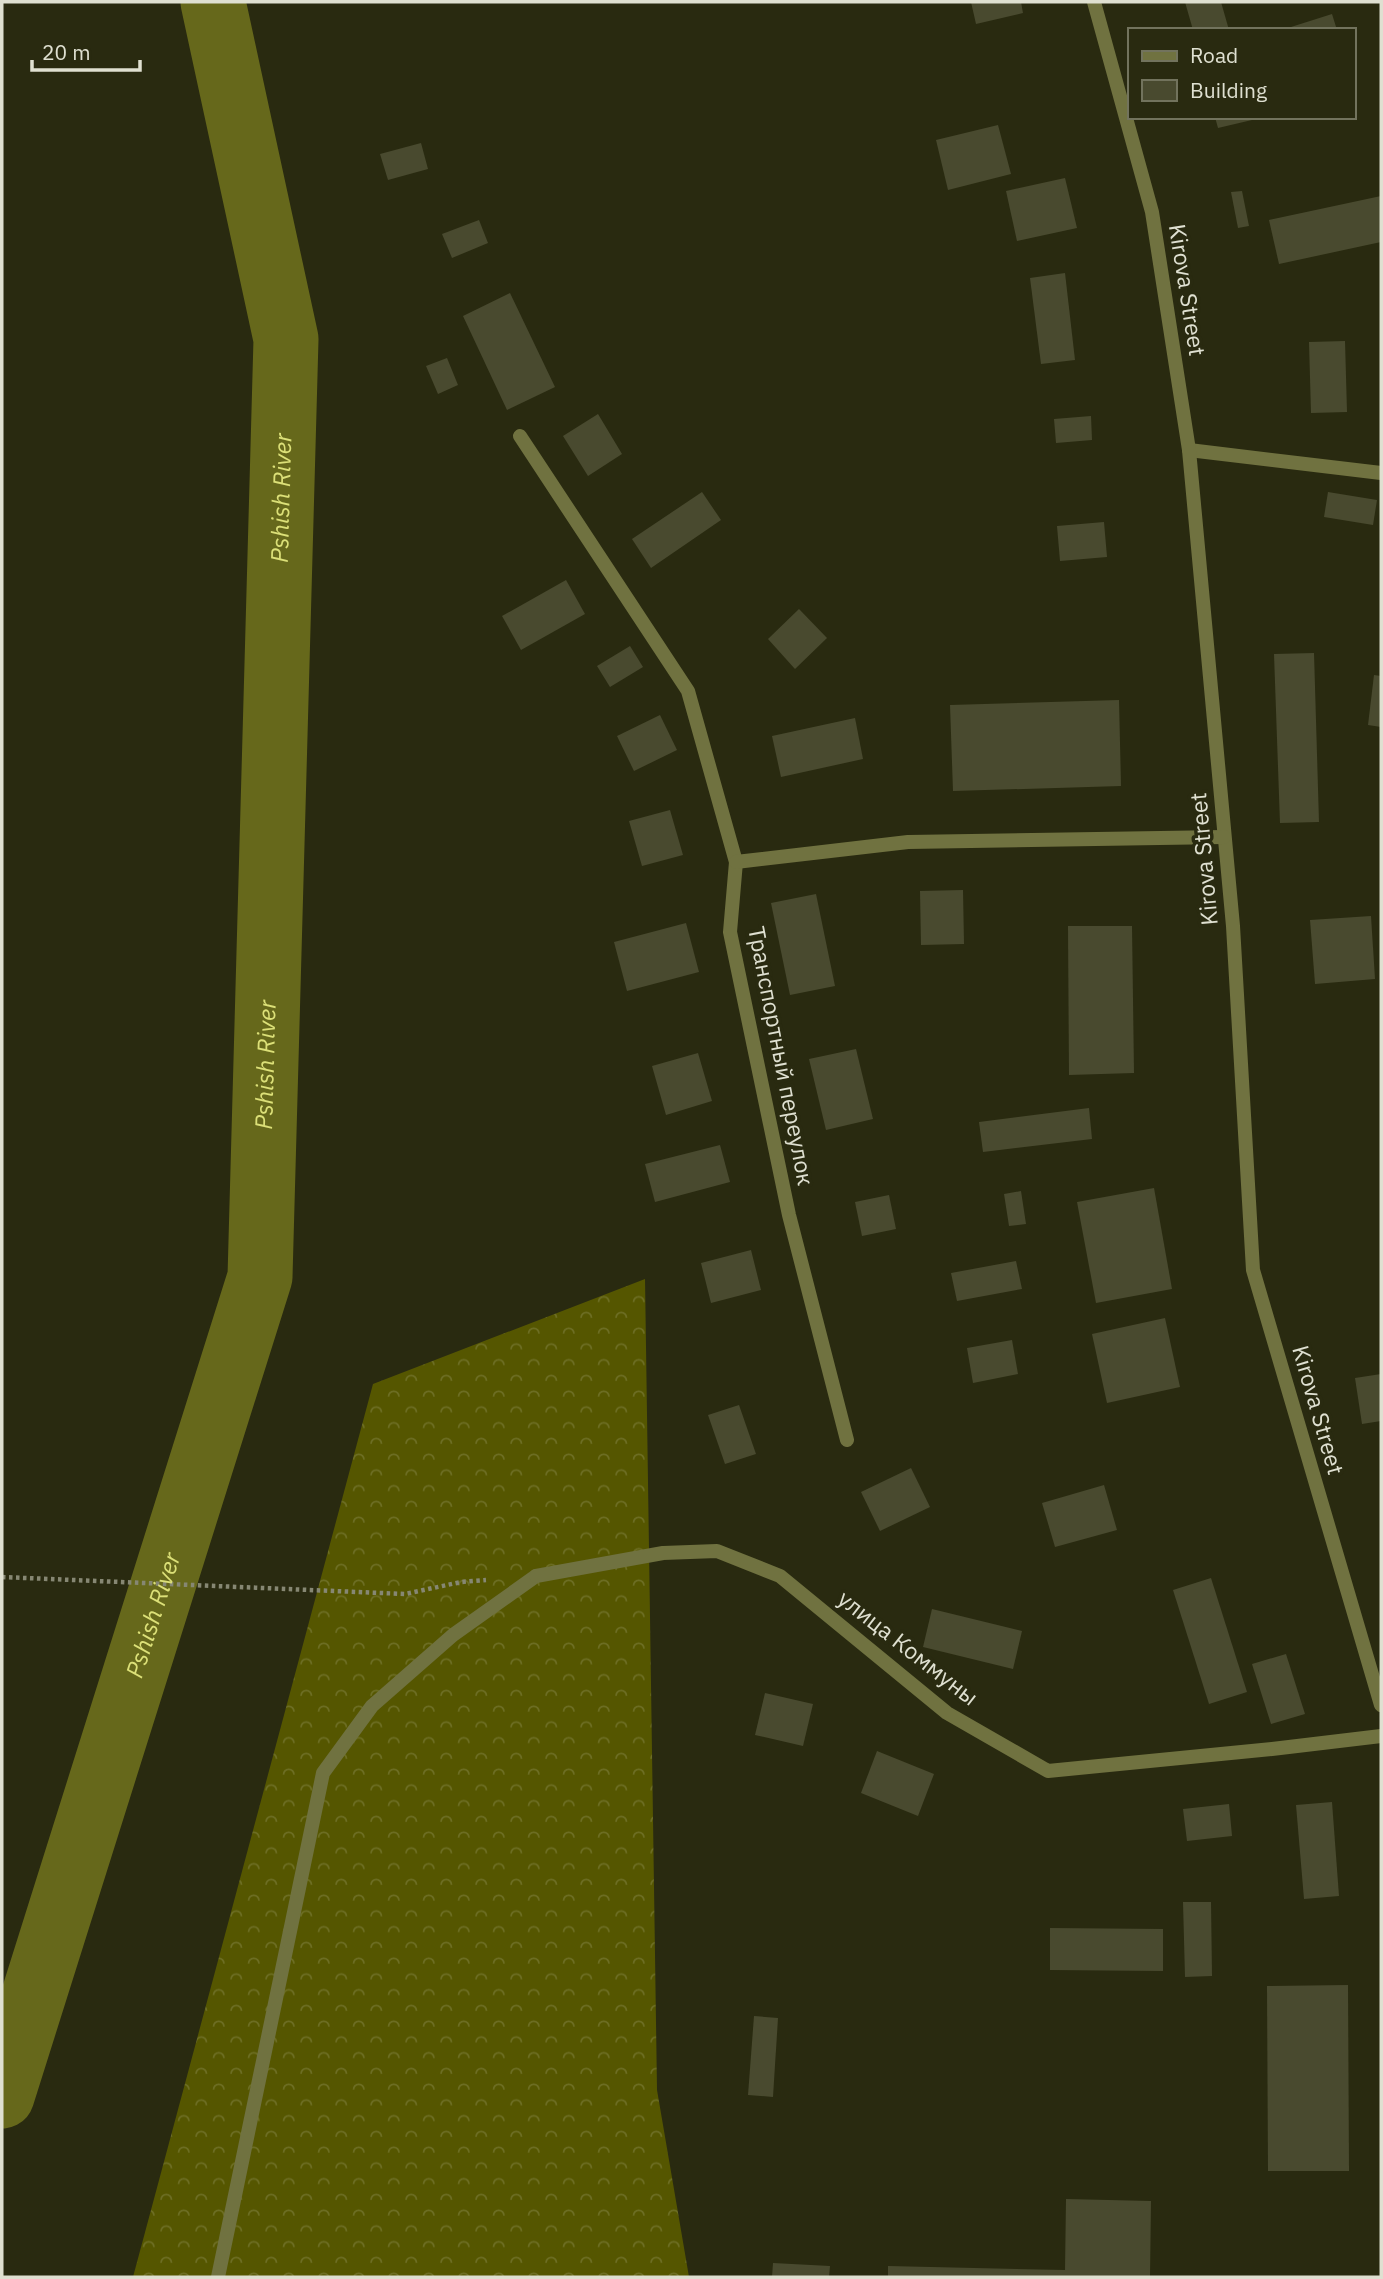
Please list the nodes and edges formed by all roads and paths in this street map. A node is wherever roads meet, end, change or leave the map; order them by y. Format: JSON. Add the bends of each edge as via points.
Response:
{"nodes":[{"id":1,"x":1094,"y":2,"type":"edge"},
{"id":2,"x":520,"y":436,"type":"dead end"},
{"id":3,"x":1189,"y":450,"type":"junction"},
{"id":4,"x":1381,"y":473,"type":"edge"},
{"id":5,"x":1224,"y":837,"type":"junction"},
{"id":6,"x":736,"y":862,"type":"junction"},
{"id":7,"x":847,"y":1440,"type":"dead end"},
{"id":8,"x":536,"y":1576,"type":"junction"},
{"id":9,"x":4,"y":1578,"type":"edge"},
{"id":10,"x":1381,"y":1705,"type":"edge"},
{"id":11,"x":1381,"y":1736,"type":"edge"},
{"id":12,"x":218,"y":2277,"type":"edge"}],
"edges":[{"from":1,"to":3,"type":"street","name":"Kirova Street","via":[[1152,212]]},
{"from":2,"to":6,"type":"street","name":"Транспортный переулок","via":[[688,691]]},
{"from":3,"to":4,"type":"street"},
{"from":3,"to":5,"type":"street","name":"Kirova Street"},
{"from":5,"to":6,"type":"street","via":[[908,842]]},
{"from":5,"to":10,"type":"street","name":"Kirova Street","via":[[1253,1270]]},
{"from":6,"to":7,"type":"street","name":"Транспортный переулок","via":[[730,932],[789,1215]]},
{"from":8,"to":9,"type":"path","via":[[461,1582],[405,1594]]},
{"from":8,"to":11,"type":"street","name":"улица Коммуны","via":[[663,1553],[717,1551],[780,1576],[947,1713],[1048,1771]]},
{"from":8,"to":12,"type":"street","via":[[453,1635],[372,1706],[323,1773]]}]}
